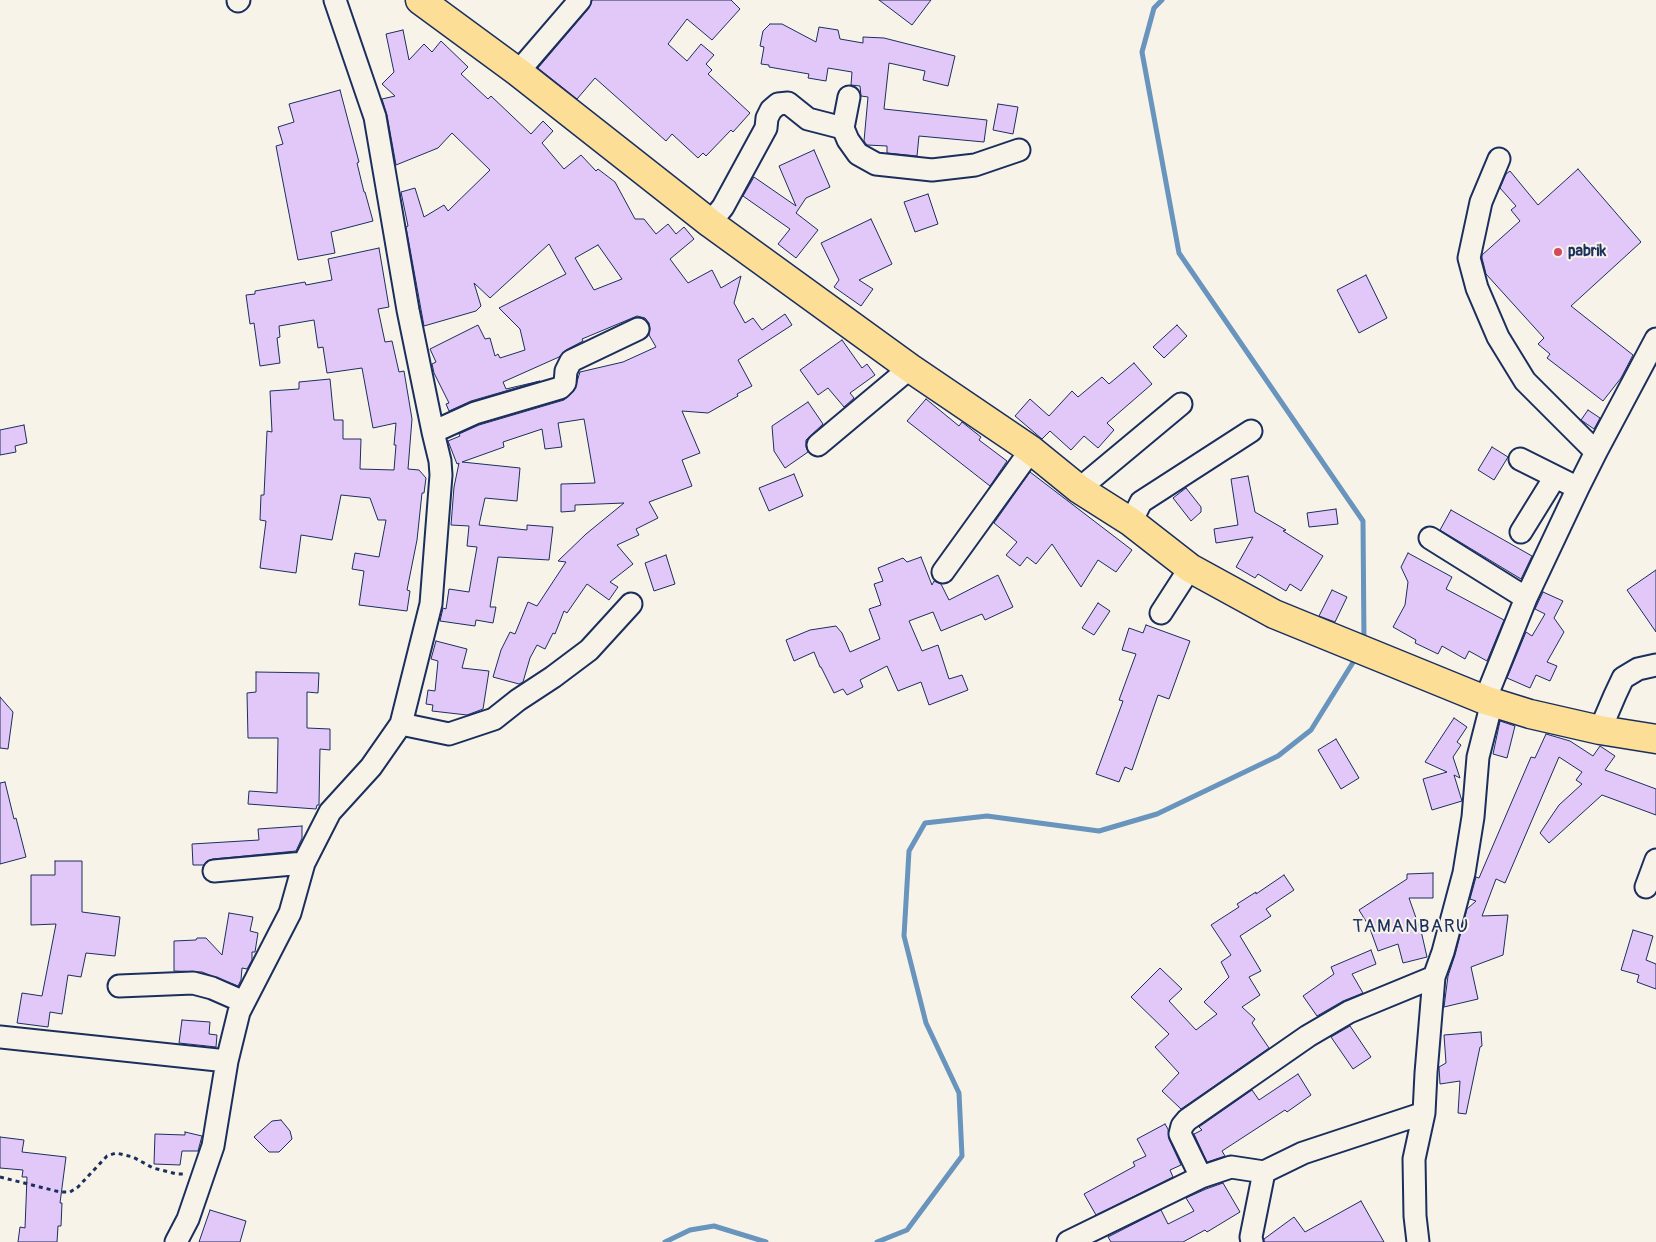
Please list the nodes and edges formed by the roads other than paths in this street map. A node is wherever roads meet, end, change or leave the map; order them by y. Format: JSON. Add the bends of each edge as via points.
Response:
{"nodes":[{"id":1,"x":335,"y":0,"type":"edge"},
{"id":2,"x":420,"y":0,"type":"edge"},
{"id":3,"x":580,"y":0,"type":"edge"},
{"id":4,"x":518,"y":72,"type":"junction"},
{"id":5,"x":849,"y":97,"type":"dead end"},
{"id":6,"x":843,"y":128,"type":"junction"},
{"id":7,"x":1019,"y":150,"type":"dead end"},
{"id":8,"x":1498,"y":159,"type":"dead end"},
{"id":9,"x":710,"y":223,"type":"junction"},
{"id":10,"x":638,"y":329,"type":"dead end"},
{"id":11,"x":1656,"y":339,"type":"edge"},
{"id":12,"x":910,"y":368,"type":"junction"},
{"id":13,"x":1181,"y":404,"type":"dead end"},
{"id":14,"x":1251,"y":431,"type":"dead end"},
{"id":15,"x":433,"y":432,"type":"junction"},
{"id":16,"x":818,"y":445,"type":"dead end"},
{"id":17,"x":1031,"y":450,"type":"junction"},
{"id":18,"x":1596,"y":452,"type":"junction"},
{"id":19,"x":1520,"y":459,"type":"dead end"},
{"id":20,"x":1555,"y":476,"type":"junction"},
{"id":21,"x":1578,"y":488,"type":"junction"},
{"id":22,"x":1080,"y":489,"type":"junction"},
{"id":23,"x":1131,"y":522,"type":"junction"},
{"id":24,"x":1521,"y":532,"type":"dead end"},
{"id":25,"x":1430,"y":538,"type":"dead end"},
{"id":26,"x":1190,"y":568,"type":"junction"},
{"id":27,"x":942,"y":572,"type":"dead end"},
{"id":28,"x":1526,"y":598,"type":"junction"},
{"id":29,"x":631,"y":604,"type":"dead end"},
{"id":30,"x":1161,"y":614,"type":"dead end"},
{"id":31,"x":1656,"y":665,"type":"edge"},
{"id":32,"x":1489,"y":701,"type":"junction"},
{"id":33,"x":401,"y":724,"type":"junction"},
{"id":34,"x":1600,"y":730,"type":"junction"},
{"id":35,"x":1656,"y":739,"type":"edge"},
{"id":36,"x":1656,"y":860,"type":"edge"},
{"id":37,"x":304,"y":863,"type":"junction"},
{"id":38,"x":214,"y":871,"type":"dead end"},
{"id":39,"x":1646,"y":887,"type":"dead end"},
{"id":40,"x":1434,"y":977,"type":"junction"},
{"id":41,"x":119,"y":986,"type":"dead end"},
{"id":42,"x":244,"y":1002,"type":"junction"},
{"id":43,"x":0,"y":1037,"type":"edge"},
{"id":44,"x":227,"y":1061,"type":"junction"},
{"id":45,"x":1424,"y":1113,"type":"junction"},
{"id":46,"x":1264,"y":1172,"type":"junction"},
{"id":47,"x":1201,"y":1177,"type":"junction"},
{"id":48,"x":1094,"y":1236,"type":"edge"},
{"id":49,"x":176,"y":1242,"type":"edge"},
{"id":50,"x":1068,"y":1242,"type":"edge"},
{"id":51,"x":1252,"y":1242,"type":"edge"},
{"id":52,"x":1418,"y":1242,"type":"edge"}],
"edges":[{"from":1,"to":15,"type":"street","via":[[375,117]]},
{"from":2,"to":4,"type":"highway"},
{"from":3,"to":4,"type":"street"},
{"from":4,"to":9,"type":"highway"},
{"from":5,"to":6,"type":"street"},
{"from":6,"to":7,"type":"street","via":[[858,154],[876,164],[932,170],[975,165]]},
{"from":6,"to":9,"type":"street","via":[[808,119],[788,103],[778,104],[771,110],[766,128],[723,207]]},
{"from":8,"to":18,"type":"street","via":[[1481,202],[1469,258],[1477,288],[1498,337],[1525,381]]},
{"from":9,"to":12,"type":"highway"},
{"from":10,"to":15,"type":"street","via":[[571,361],[565,383],[560,388],[475,414]]},
{"from":11,"to":18,"type":"street"},
{"from":12,"to":16,"type":"street"},
{"from":12,"to":17,"type":"highway"},
{"from":13,"to":22,"type":"street"},
{"from":14,"to":23,"type":"street","via":[[1140,502]]},
{"from":15,"to":33,"type":"street","via":[[441,475],[431,604]]},
{"from":17,"to":22,"type":"highway"},
{"from":17,"to":27,"type":"street"},
{"from":18,"to":21,"type":"street"},
{"from":19,"to":20,"type":"street"},
{"from":20,"to":21,"type":"street"},
{"from":20,"to":24,"type":"street"},
{"from":21,"to":28,"type":"street"},
{"from":22,"to":23,"type":"highway"},
{"from":23,"to":26,"type":"highway"},
{"from":25,"to":28,"type":"street"},
{"from":26,"to":30,"type":"street"},
{"from":26,"to":32,"type":"highway","via":[[1274,614]]},
{"from":28,"to":32,"type":"street"},
{"from":29,"to":33,"type":"street","via":[[589,650],[494,719],[448,734]]},
{"from":31,"to":34,"type":"street","via":[[1638,669],[1623,678]]},
{"from":32,"to":34,"type":"highway"},
{"from":32,"to":40,"type":"street","via":[[1478,757],[1464,873]]},
{"from":33,"to":37,"type":"street","via":[[371,767],[330,812]]},
{"from":34,"to":35,"type":"highway"},
{"from":36,"to":39,"type":"street"},
{"from":37,"to":38,"type":"street"},
{"from":37,"to":42,"type":"street","via":[[290,913]]},
{"from":40,"to":45,"type":"street"},
{"from":40,"to":47,"type":"street","via":[[1348,1012],[1187,1120],[1180,1134]]},
{"from":41,"to":42,"type":"street","via":[[193,983]]},
{"from":42,"to":44,"type":"street"},
{"from":43,"to":44,"type":"street"},
{"from":44,"to":49,"type":"street","via":[[213,1146],[188,1219]]},
{"from":45,"to":46,"type":"street","via":[[1302,1153]]},
{"from":45,"to":52,"type":"street","via":[[1414,1158]]},
{"from":46,"to":47,"type":"street","via":[[1231,1167]]},
{"from":46,"to":51,"type":"street"},
{"from":47,"to":48,"type":"street"},
{"from":48,"to":50,"type":"street"}]}
